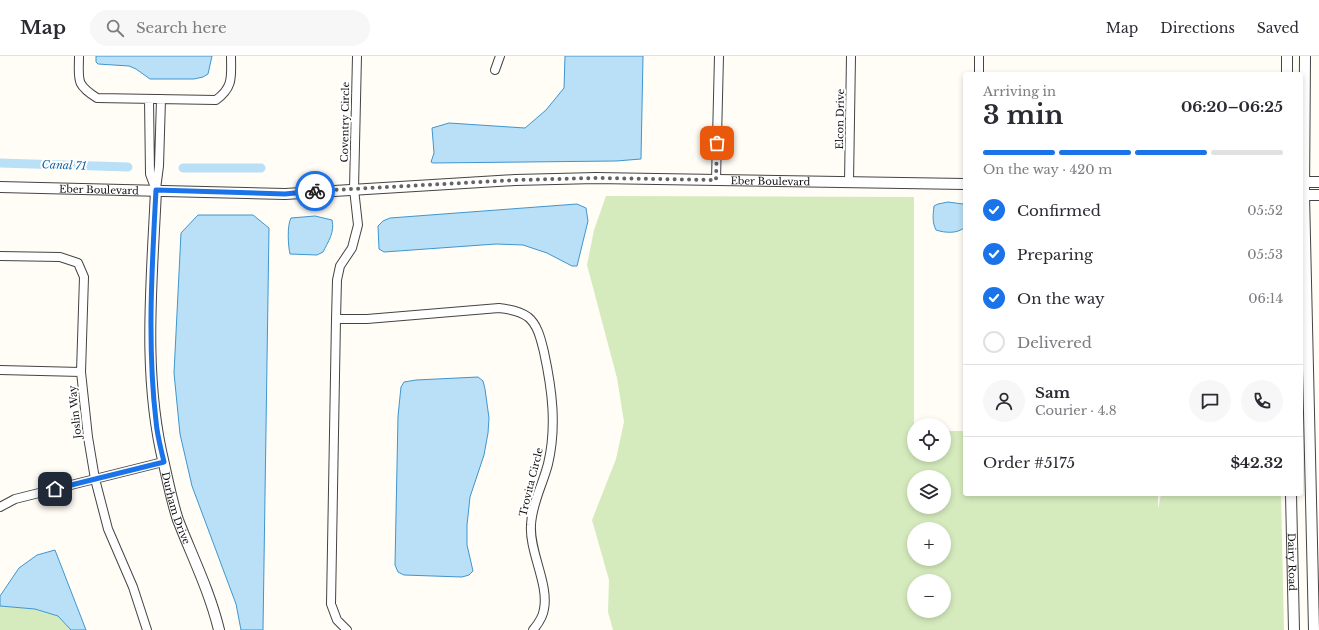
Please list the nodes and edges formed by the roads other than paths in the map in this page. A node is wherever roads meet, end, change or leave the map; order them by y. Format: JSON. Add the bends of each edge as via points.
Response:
{"nodes":[{"id":1,"x":79,"y":56,"type":"edge"},
{"id":2,"x":231,"y":56,"type":"edge"},
{"id":3,"x":357,"y":56,"type":"edge"},
{"id":4,"x":500,"y":56,"type":"edge"},
{"id":5,"x":719,"y":56,"type":"edge"},
{"id":6,"x":851,"y":56,"type":"edge"},
{"id":7,"x":979,"y":56,"type":"edge"},
{"id":8,"x":1287,"y":56,"type":"edge"},
{"id":9,"x":1305,"y":56,"type":"edge"},
{"id":10,"x":495,"y":70,"type":"dead end"},
{"id":11,"x":979,"y":72,"type":"edge"},
{"id":12,"x":1287,"y":72,"type":"edge"},
{"id":13,"x":149,"y":99,"type":"junction"},
{"id":14,"x":161,"y":99,"type":"junction"},
{"id":15,"x":716,"y":180,"type":"junction"},
{"id":16,"x":849,"y":182,"type":"junction"},
{"id":17,"x":1303,"y":182,"type":"edge"},
{"id":18,"x":1319,"y":182,"type":"edge"},
{"id":19,"x":963,"y":184,"type":"edge"},
{"id":20,"x":0,"y":187,"type":"edge"},
{"id":21,"x":354,"y":189,"type":"junction"},
{"id":22,"x":156,"y":190,"type":"junction"},
{"id":23,"x":1303,"y":195,"type":"edge"},
{"id":24,"x":1319,"y":196,"type":"edge"},
{"id":25,"x":1303,"y":231,"type":"edge"},
{"id":26,"x":0,"y":256,"type":"edge"},
{"id":27,"x":336,"y":319,"type":"junction"},
{"id":28,"x":0,"y":370,"type":"edge"},
{"id":29,"x":81,"y":372,"type":"junction"},
{"id":30,"x":164,"y":462,"type":"junction"},
{"id":31,"x":95,"y":480,"type":"junction"},
{"id":32,"x":1291,"y":496,"type":"edge"},
{"id":33,"x":0,"y":507,"type":"edge"},
{"id":34,"x":147,"y":630,"type":"edge"},
{"id":35,"x":219,"y":630,"type":"edge"},
{"id":36,"x":347,"y":630,"type":"edge"},
{"id":37,"x":533,"y":630,"type":"edge"},
{"id":38,"x":1294,"y":630,"type":"edge"},
{"id":39,"x":1314,"y":630,"type":"edge"}],
"edges":[{"from":1,"to":13,"type":"street","via":[[79,80],[86,91],[97,98]]},
{"from":2,"to":14,"type":"street","via":[[231,82],[225,94],[216,100]]},
{"from":3,"to":21,"type":"street","name":"Coventry Circle"},
{"from":4,"to":10,"type":"street"},
{"from":5,"to":15,"type":"street"},
{"from":6,"to":16,"type":"street","name":"Elcon Drive"},
{"from":7,"to":11,"type":"street"},
{"from":8,"to":12,"type":"street"},
{"from":9,"to":17,"type":"street","name":"Dairy Road"},
{"from":13,"to":14,"type":"street"},
{"from":13,"to":22,"type":"street","via":[[150,174]]},
{"from":14,"to":22,"type":"street","via":[[160,166]]},
{"from":15,"to":16,"type":"street","name":"Eber Boulevard"},
{"from":15,"to":21,"type":"street","name":"Eber Boulevard","via":[[574,178]]},
{"from":16,"to":19,"type":"street","name":"Eber Boulevard"},
{"from":17,"to":18,"type":"street"},
{"from":20,"to":22,"type":"street","name":"Eber Boulevard"},
{"from":21,"to":22,"type":"street","name":"Eber Boulevard","via":[[285,194]]},
{"from":21,"to":27,"type":"street","via":[[358,226],[352,248],[340,266]]},
{"from":22,"to":30,"type":"street","name":"Durham Drive","via":[[150,328],[156,422]]},
{"from":23,"to":24,"type":"street"},
{"from":25,"to":39,"type":"street","name":"Dairy Road"},
{"from":26,"to":29,"type":"street","name":"Joslin Way","via":[[60,257],[78,263],[84,276]]},
{"from":27,"to":36,"type":"street","via":[[331,604],[337,620]]},
{"from":27,"to":37,"type":"street","name":"Trovita Circle","via":[[367,319],[499,308],[514,310],[528,317],[539,332],[549,374],[553,433],[548,464],[531,521],[530,534],[545,596],[544,609]]},
{"from":28,"to":29,"type":"street"},
{"from":29,"to":31,"type":"street","name":"Joslin Way"},
{"from":30,"to":31,"type":"street"},
{"from":30,"to":35,"type":"street","name":"Durham Drive","via":[[178,518]]},
{"from":31,"to":33,"type":"street","via":[[15,499]]},
{"from":31,"to":34,"type":"street","name":"Joslin Way","via":[[108,528],[133,587]]},
{"from":32,"to":38,"type":"street","name":"Dairy Road"}]}
